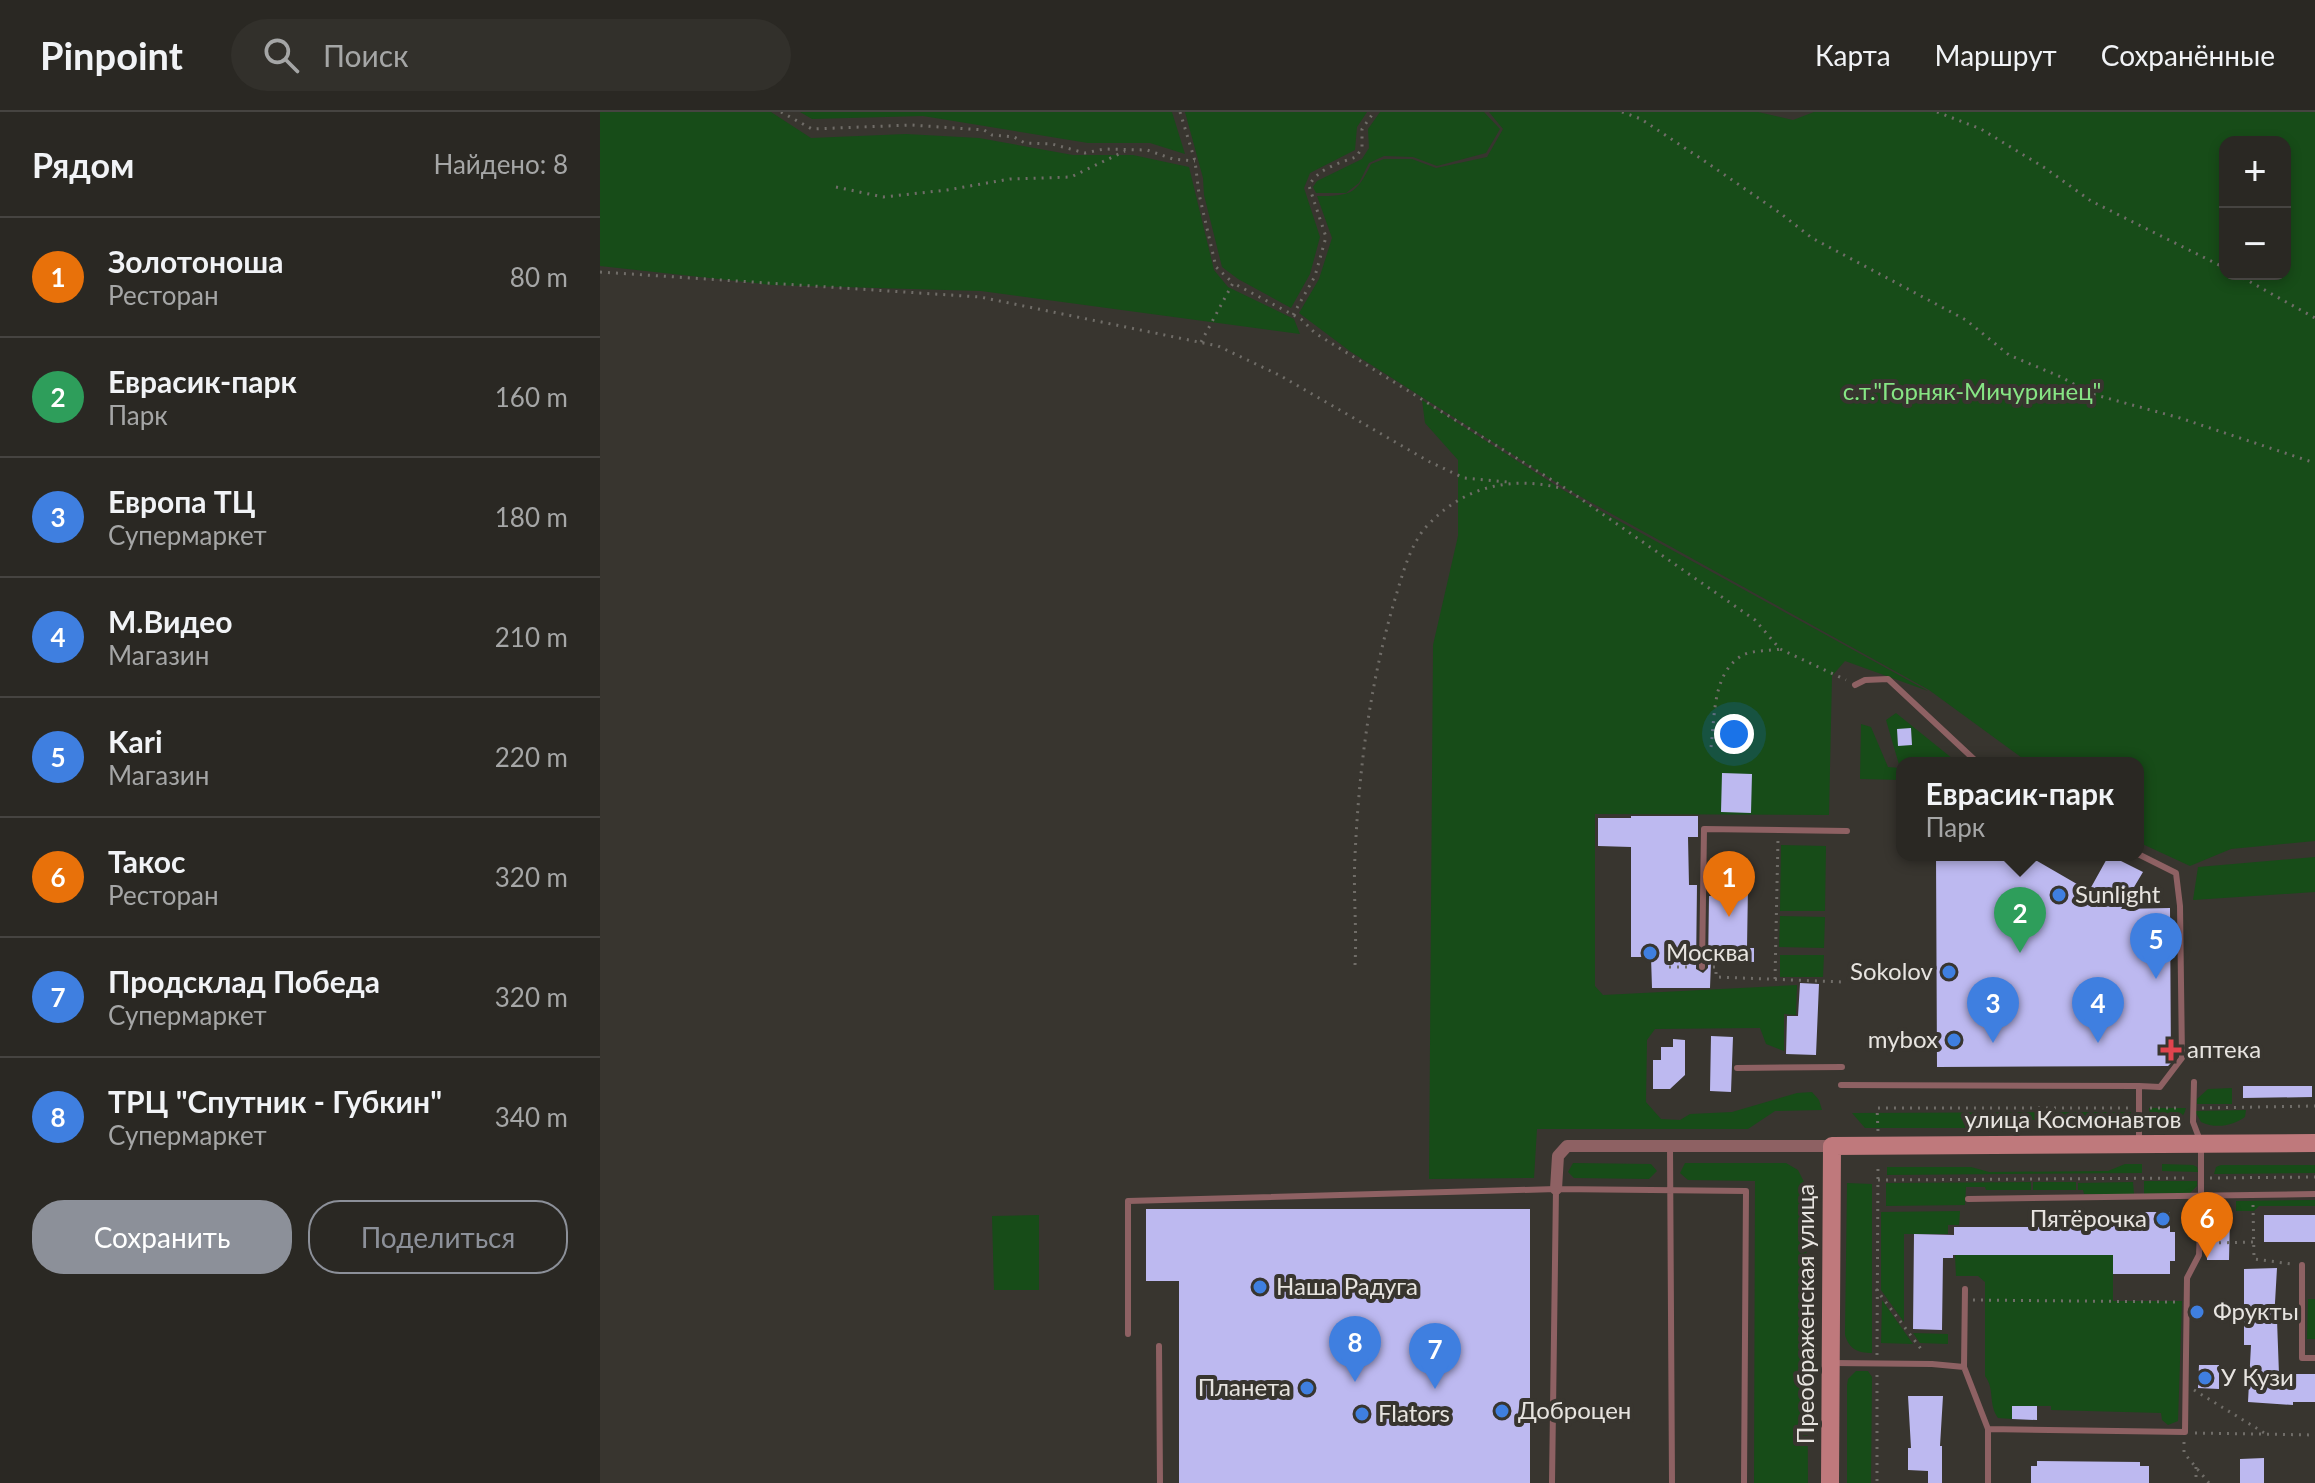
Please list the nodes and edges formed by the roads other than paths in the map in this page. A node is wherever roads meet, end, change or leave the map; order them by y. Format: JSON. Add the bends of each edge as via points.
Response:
{"nodes":[{"id":1,"x":1855,"y":685,"type":"road end"},
{"id":2,"x":1972,"y":757,"type":"edge"},
{"id":3,"x":1847,"y":831,"type":"dead end"},
{"id":4,"x":2144,"y":857,"type":"edge"},
{"id":5,"x":1702,"y":967,"type":"road end"},
{"id":6,"x":1842,"y":1067,"type":"dead end"},
{"id":7,"x":1737,"y":1068,"type":"dead end"},
{"id":8,"x":2194,"y":1082,"type":"dead end"},
{"id":9,"x":1841,"y":1085,"type":"dead end"},
{"id":10,"x":2139,"y":1086,"type":"junction"},
{"id":11,"x":2201,"y":1143,"type":"junction"},
{"id":12,"x":2315,"y":1143,"type":"edge"},
{"id":13,"x":2139,"y":1144,"type":"junction"},
{"id":14,"x":1670,"y":1145,"type":"junction"},
{"id":15,"x":1832,"y":1146,"type":"junction"},
{"id":16,"x":1556,"y":1189,"type":"junction"},
{"id":17,"x":1669,"y":1189,"type":"junction"},
{"id":18,"x":2315,"y":1194,"type":"edge"},
{"id":19,"x":2201,"y":1195,"type":"junction"},
{"id":20,"x":1968,"y":1199,"type":"dead end"},
{"id":21,"x":2302,"y":1265,"type":"road end"},
{"id":22,"x":1965,"y":1289,"type":"dead end"},
{"id":23,"x":1128,"y":1334,"type":"dead end"},
{"id":24,"x":1159,"y":1346,"type":"dead end"},
{"id":25,"x":2315,"y":1358,"type":"edge"},
{"id":26,"x":1830,"y":1363,"type":"junction"},
{"id":27,"x":1964,"y":1367,"type":"junction"},
{"id":28,"x":1988,"y":1429,"type":"junction"},
{"id":29,"x":1160,"y":1483,"type":"edge"},
{"id":30,"x":1552,"y":1483,"type":"edge"},
{"id":31,"x":1672,"y":1483,"type":"edge"},
{"id":32,"x":1744,"y":1483,"type":"edge"},
{"id":33,"x":1830,"y":1483,"type":"edge"},
{"id":34,"x":1988,"y":1483,"type":"edge"}],
"edges":[{"from":1,"to":2,"type":"lane","via":[[1888,679]]},
{"from":3,"to":5,"type":"lane","via":[[1704,829]]},
{"from":4,"to":10,"type":"lane","via":[[2176,873],[2182,1058],[2160,1087]]},
{"from":6,"to":7,"type":"lane"},
{"from":8,"to":11,"type":"lane","via":[[2193,1122]]},
{"from":9,"to":10,"type":"lane"},
{"from":10,"to":13,"type":"lane"},
{"from":11,"to":12,"type":"main road","name":"улица Космонавтов"},
{"from":11,"to":13,"type":"main road","name":"улица Космонавтов"},
{"from":11,"to":19,"type":"lane"},
{"from":13,"to":15,"type":"main road","name":"улица Космонавтов"},
{"from":14,"to":15,"type":"street"},
{"from":14,"to":16,"type":"street","via":[[1567,1146],[1558,1156]]},
{"from":14,"to":17,"type":"lane"},
{"from":15,"to":26,"type":"main road","name":"Преображенская улица"},
{"from":16,"to":17,"type":"lane"},
{"from":16,"to":23,"type":"lane","via":[[1128,1201]]},
{"from":16,"to":30,"type":"lane"},
{"from":17,"to":31,"type":"lane"},
{"from":17,"to":32,"type":"lane","via":[[1746,1191]]},
{"from":18,"to":19,"type":"lane"},
{"from":19,"to":20,"type":"lane"},
{"from":19,"to":28,"type":"lane","via":[[2199,1255],[2187,1278],[2185,1432]]},
{"from":21,"to":25,"type":"lane","via":[[2302,1358]]},
{"from":22,"to":27,"type":"lane"},
{"from":24,"to":29,"type":"lane"},
{"from":26,"to":27,"type":"lane"},
{"from":26,"to":33,"type":"main road","name":"Преображенская улица"},
{"from":27,"to":28,"type":"lane"},
{"from":28,"to":34,"type":"lane"}]}
